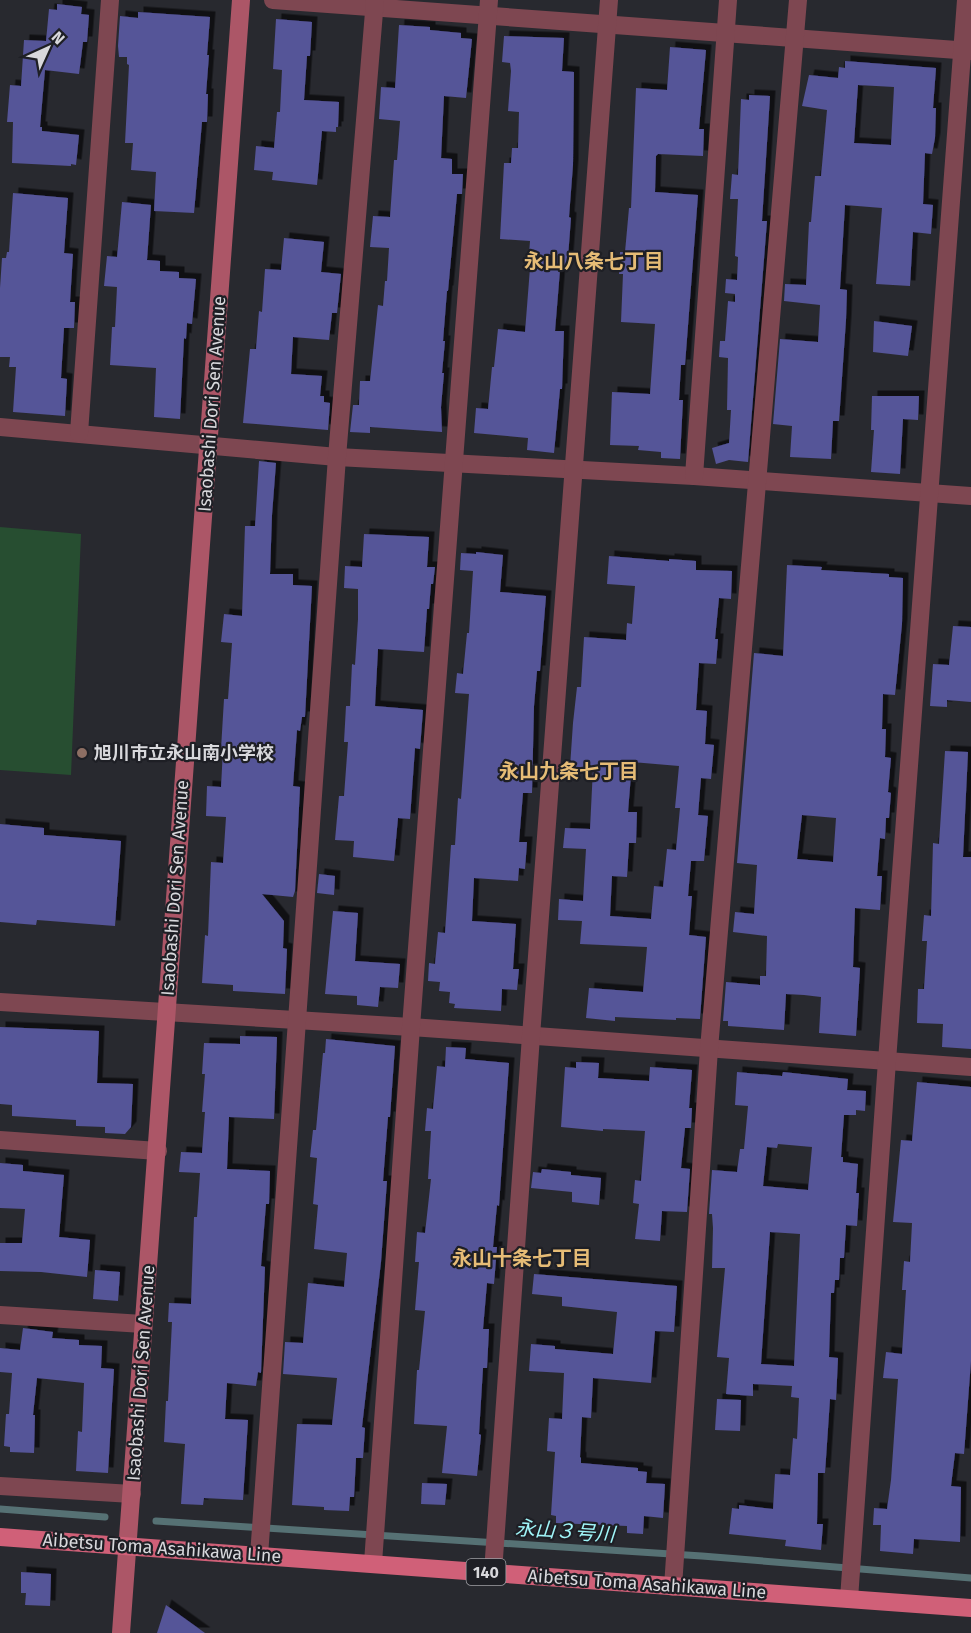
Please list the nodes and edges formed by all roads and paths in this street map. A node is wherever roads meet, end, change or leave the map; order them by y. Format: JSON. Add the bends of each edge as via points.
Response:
{"nodes":[{"id":1,"x":110,"y":0,"type":"edge"},
{"id":2,"x":241,"y":0,"type":"edge"},
{"id":3,"x":273,"y":0,"type":"edge"},
{"id":4,"x":609,"y":0,"type":"edge"},
{"id":5,"x":728,"y":0,"type":"edge"},
{"id":6,"x":798,"y":0,"type":"edge"},
{"id":7,"x":966,"y":0,"type":"edge"},
{"id":8,"x":374,"y":3,"type":"edge"},
{"id":9,"x":489,"y":8,"type":"edge"},
{"id":10,"x":608,"y":23,"type":"junction"},
{"id":11,"x":726,"y":33,"type":"junction"},
{"id":12,"x":795,"y":38,"type":"junction"},
{"id":13,"x":967,"y":50,"type":"edge"},
{"id":14,"x":0,"y":427,"type":"edge"},
{"id":15,"x":79,"y":433,"type":"junction"},
{"id":16,"x":208,"y":445,"type":"junction"},
{"id":17,"x":337,"y":457,"type":"junction"},
{"id":18,"x":455,"y":463,"type":"junction"},
{"id":19,"x":575,"y":469,"type":"junction"},
{"id":20,"x":694,"y":476,"type":"junction"},
{"id":21,"x":758,"y":482,"type":"junction"},
{"id":22,"x":929,"y":493,"type":"junction"},
{"id":23,"x":971,"y":496,"type":"edge"},
{"id":24,"x":0,"y":1002,"type":"edge"},
{"id":25,"x":166,"y":1012,"type":"junction"},
{"id":26,"x":297,"y":1021,"type":"junction"},
{"id":27,"x":411,"y":1027,"type":"junction"},
{"id":28,"x":531,"y":1036,"type":"junction"},
{"id":29,"x":708,"y":1049,"type":"junction"},
{"id":30,"x":887,"y":1061,"type":"junction"},
{"id":31,"x":971,"y":1066,"type":"edge"},
{"id":32,"x":0,"y":1140,"type":"edge"},
{"id":33,"x":158,"y":1151,"type":"junction"},
{"id":34,"x":0,"y":1315,"type":"edge"},
{"id":35,"x":143,"y":1324,"type":"junction"},
{"id":36,"x":0,"y":1486,"type":"edge"},
{"id":37,"x":132,"y":1494,"type":"junction"},
{"id":38,"x":0,"y":1537,"type":"edge"},
{"id":39,"x":128,"y":1545,"type":"junction"},
{"id":40,"x":259,"y":1549,"type":"junction"},
{"id":41,"x":373,"y":1555,"type":"junction"},
{"id":42,"x":493,"y":1572,"type":"junction"},
{"id":43,"x":673,"y":1578,"type":"junction"},
{"id":44,"x":850,"y":1591,"type":"junction"},
{"id":45,"x":971,"y":1608,"type":"edge"},
{"id":46,"x":121,"y":1633,"type":"edge"}],
"edges":[{"from":1,"to":15,"type":"street"},
{"from":2,"to":16,"type":"street","name":"Isaobashi Dori Sen Avenue"},
{"from":3,"to":8,"type":"street"},
{"from":4,"to":10,"type":"street"},
{"from":5,"to":11,"type":"street"},
{"from":6,"to":12,"type":"street"},
{"from":7,"to":13,"type":"street"},
{"from":8,"to":9,"type":"street"},
{"from":8,"to":17,"type":"street"},
{"from":9,"to":10,"type":"street"},
{"from":9,"to":18,"type":"street"},
{"from":10,"to":11,"type":"street"},
{"from":10,"to":19,"type":"street"},
{"from":11,"to":12,"type":"street"},
{"from":11,"to":20,"type":"street"},
{"from":12,"to":13,"type":"street"},
{"from":12,"to":21,"type":"street"},
{"from":13,"to":22,"type":"street"},
{"from":14,"to":15,"type":"street"},
{"from":15,"to":16,"type":"street"},
{"from":16,"to":17,"type":"street"},
{"from":16,"to":25,"type":"street","name":"Isaobashi Dori Sen Avenue"},
{"from":17,"to":18,"type":"street"},
{"from":17,"to":26,"type":"street"},
{"from":18,"to":19,"type":"street"},
{"from":18,"to":27,"type":"street"},
{"from":19,"to":20,"type":"street"},
{"from":19,"to":28,"type":"street"},
{"from":20,"to":21,"type":"street"},
{"from":21,"to":22,"type":"street"},
{"from":21,"to":29,"type":"street"},
{"from":22,"to":23,"type":"street"},
{"from":22,"to":30,"type":"street"},
{"from":24,"to":25,"type":"street"},
{"from":25,"to":26,"type":"street"},
{"from":25,"to":33,"type":"street","name":"Isaobashi Dori Sen Avenue"},
{"from":26,"to":27,"type":"street"},
{"from":26,"to":40,"type":"street"},
{"from":27,"to":28,"type":"street"},
{"from":27,"to":41,"type":"street"},
{"from":28,"to":29,"type":"street"},
{"from":28,"to":42,"type":"street"},
{"from":29,"to":30,"type":"street"},
{"from":29,"to":43,"type":"street"},
{"from":30,"to":31,"type":"street"},
{"from":30,"to":44,"type":"street"},
{"from":32,"to":33,"type":"street"},
{"from":33,"to":35,"type":"street","name":"Isaobashi Dori Sen Avenue"},
{"from":34,"to":35,"type":"street"},
{"from":35,"to":37,"type":"street","name":"Isaobashi Dori Sen Avenue"},
{"from":36,"to":37,"type":"street"},
{"from":37,"to":39,"type":"street","name":"Isaobashi Dori Sen Avenue"},
{"from":38,"to":39,"type":"main road","name":"Aibetsu Toma Asahikawa Line","number":"140"},
{"from":39,"to":40,"type":"main road","name":"Aibetsu Toma Asahikawa Line","number":"140"},
{"from":39,"to":46,"type":"street","name":"Isaobashi Dori Sen Avenue"},
{"from":40,"to":41,"type":"main road","name":"Aibetsu Toma Asahikawa Line","number":"140"},
{"from":41,"to":42,"type":"main road","name":"Aibetsu Toma Asahikawa Line","number":"140"},
{"from":42,"to":43,"type":"main road","name":"Aibetsu Toma Asahikawa Line","number":"140"},
{"from":43,"to":44,"type":"main road","name":"Aibetsu Toma Asahikawa Line","number":"140"},
{"from":44,"to":45,"type":"main road","name":"Aibetsu Toma Asahikawa Line","number":"140"}]}
